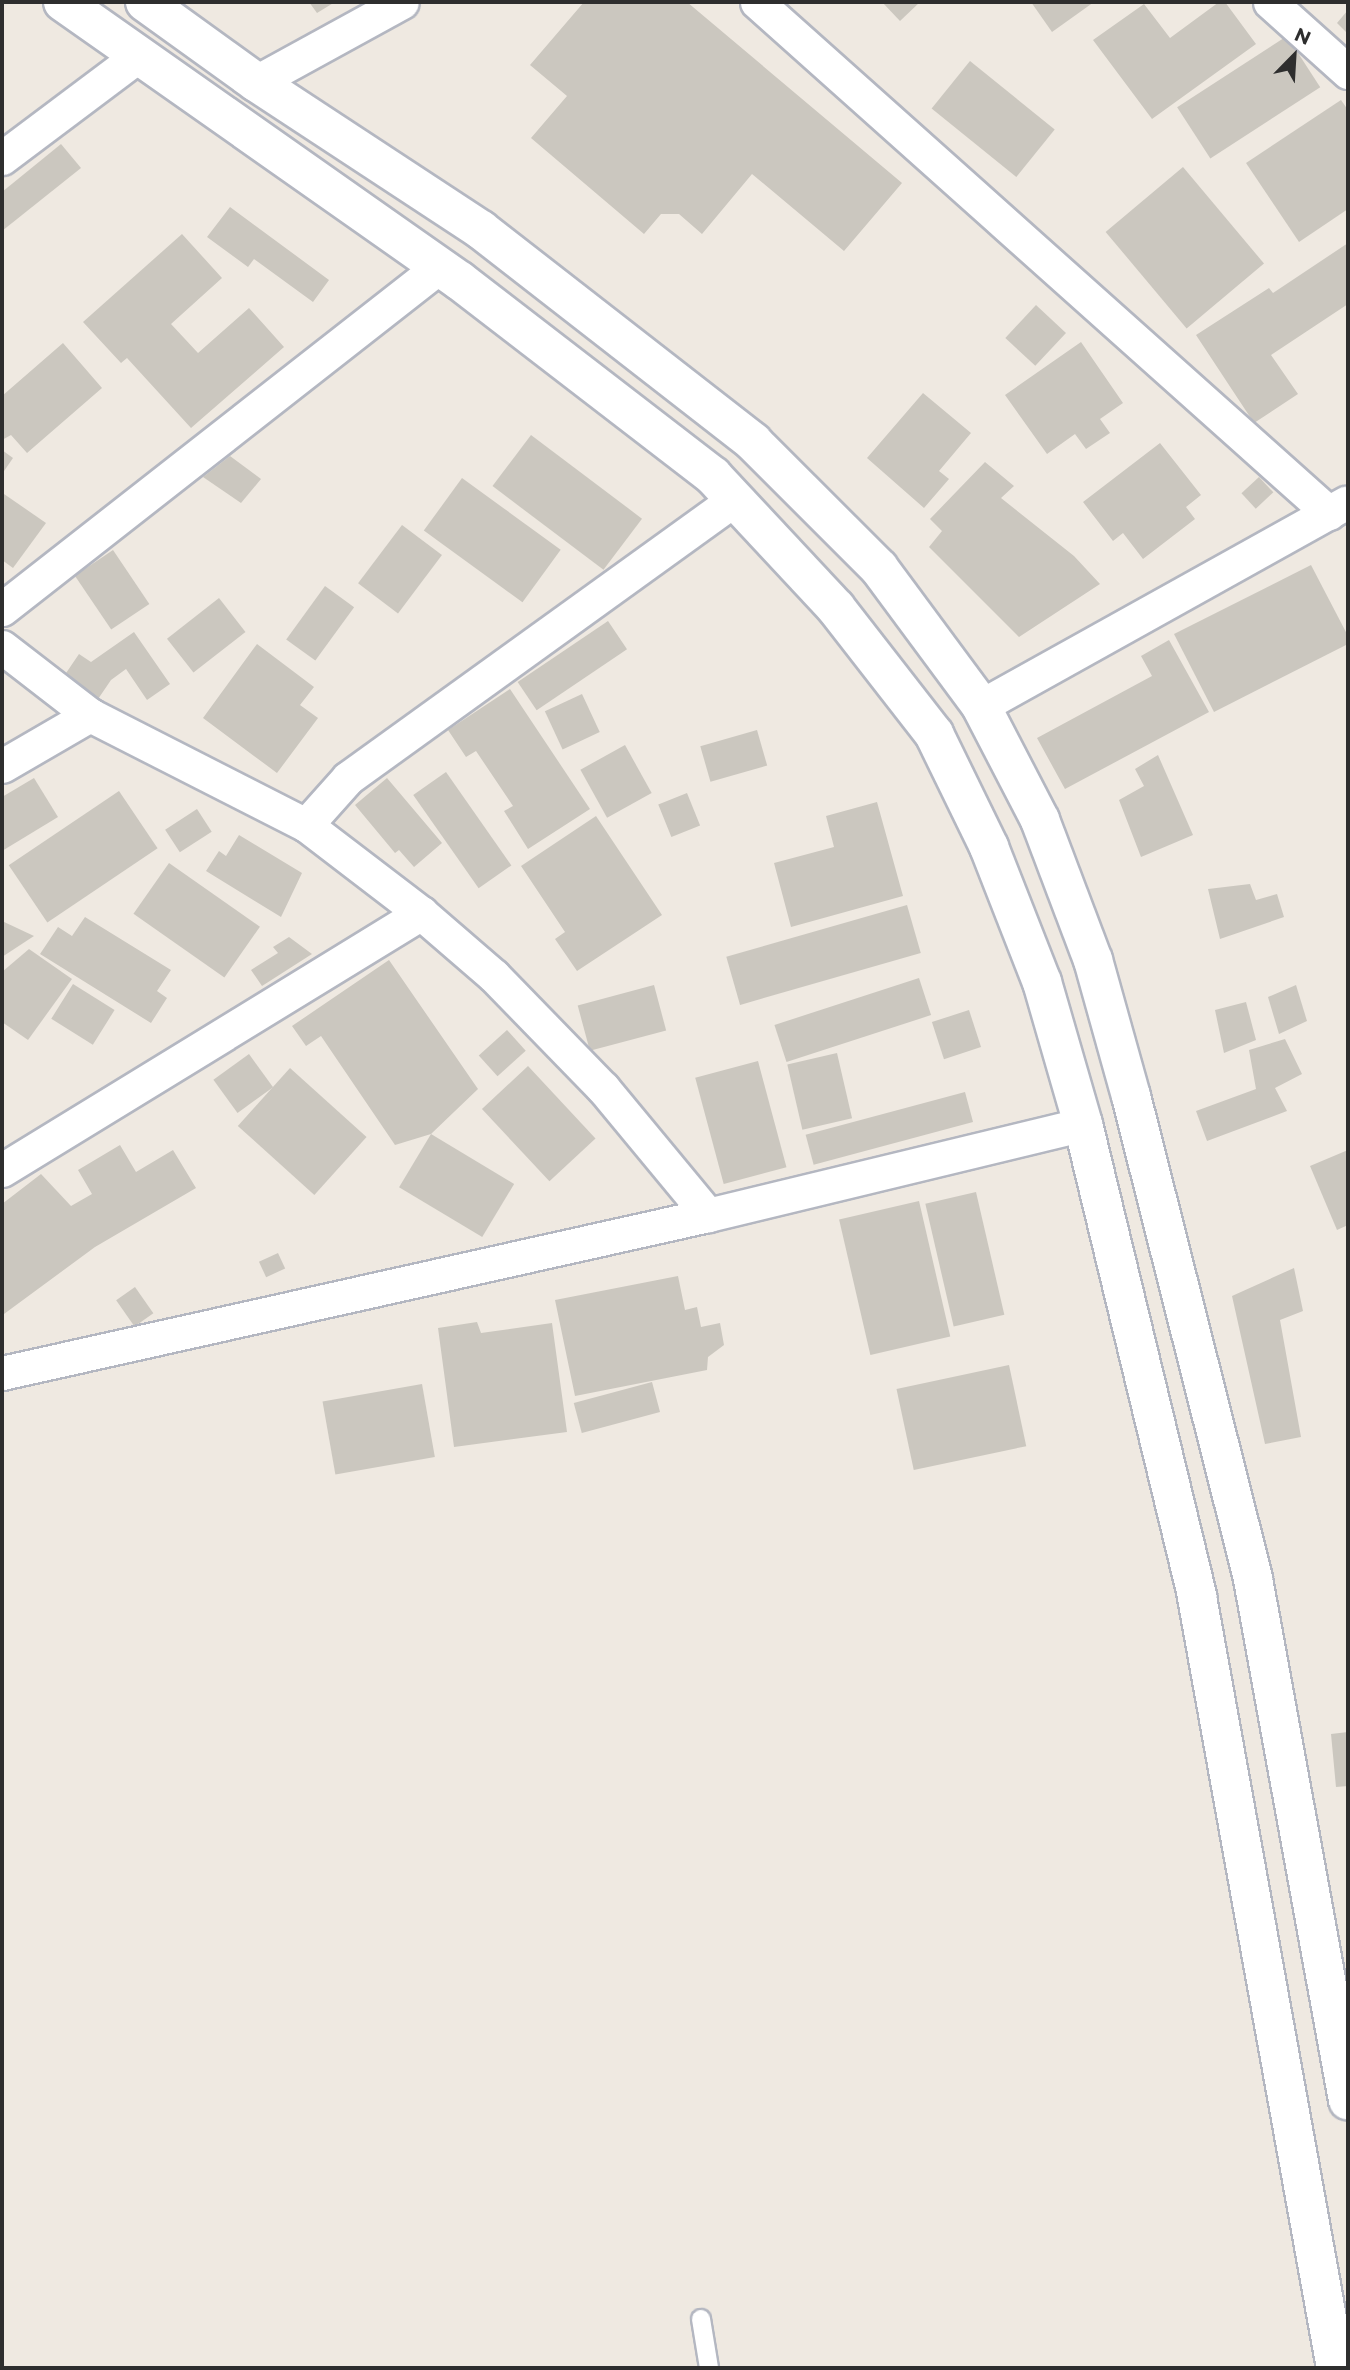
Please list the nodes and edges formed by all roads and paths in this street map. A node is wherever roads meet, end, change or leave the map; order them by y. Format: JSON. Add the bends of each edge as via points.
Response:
{"nodes":[{"id":1,"x":63,"y":2,"type":"edge"},
{"id":2,"x":145,"y":2,"type":"edge"},
{"id":3,"x":402,"y":2,"type":"edge"},
{"id":4,"x":757,"y":2,"type":"edge"},
{"id":5,"x":1270,"y":2,"type":"edge"},
{"id":6,"x":139,"y":55,"type":"junction"},
{"id":7,"x":1348,"y":72,"type":"edge"},
{"id":8,"x":256,"y":82,"type":"junction"},
{"id":9,"x":2,"y":158,"type":"edge"},
{"id":10,"x":440,"y":266,"type":"junction"},
{"id":11,"x":735,"y":499,"type":"junction"},
{"id":12,"x":1338,"y":508,"type":"edge"},
{"id":13,"x":2,"y":609,"type":"edge"},
{"id":14,"x":2,"y":647,"type":"edge"},
{"id":15,"x":981,"y":706,"type":"junction"},
{"id":16,"x":90,"y":715,"type":"junction"},
{"id":17,"x":2,"y":766,"type":"edge"},
{"id":18,"x":306,"y":825,"type":"junction"},
{"id":19,"x":421,"y":913,"type":"junction"},
{"id":20,"x":1083,"y":1124,"type":"junction"},
{"id":21,"x":2,"y":1170,"type":"edge"},
{"id":22,"x":708,"y":1215,"type":"junction"},
{"id":23,"x":2,"y":1373,"type":"edge"},
{"id":24,"x":1340,"y":2005,"type":"edge"},
{"id":25,"x":1348,"y":2100,"type":"edge"},
{"id":26,"x":701,"y":2319,"type":"dead end"},
{"id":27,"x":709,"y":2368,"type":"edge"},
{"id":28,"x":1336,"y":2368,"type":"edge"}],
"edges":[{"from":1,"to":6,"type":"main road"},
{"from":2,"to":8,"type":"main road"},
{"from":3,"to":8,"type":"street"},
{"from":4,"to":12,"type":"street"},
{"from":5,"to":7,"type":"street"},
{"from":6,"to":9,"type":"street"},
{"from":6,"to":10,"type":"main road"},
{"from":8,"to":15,"type":"main road","via":[[481,230],[753,442],[879,568]]},
{"from":10,"to":11,"type":"main road","via":[[713,476]]},
{"from":10,"to":13,"type":"street"},
{"from":11,"to":18,"type":"street","via":[[348,778]]},
{"from":11,"to":20,"type":"main road","via":[[836,608],[934,734],[989,847],[1042,982]]},
{"from":12,"to":15,"type":"street"},
{"from":14,"to":16,"type":"street"},
{"from":15,"to":24,"type":"main road","via":[[1040,820],[1093,960],[1253,1579]]},
{"from":16,"to":17,"type":"street"},
{"from":16,"to":18,"type":"street"},
{"from":18,"to":19,"type":"street"},
{"from":19,"to":21,"type":"street"},
{"from":19,"to":22,"type":"street","via":[[494,976],[603,1088]]},
{"from":20,"to":22,"type":"street"},
{"from":20,"to":28,"type":"main road","via":[[1197,1597]]},
{"from":22,"to":23,"type":"street"},
{"from":24,"to":25,"type":"main road"},
{"from":26,"to":27,"type":"lane"}]}
